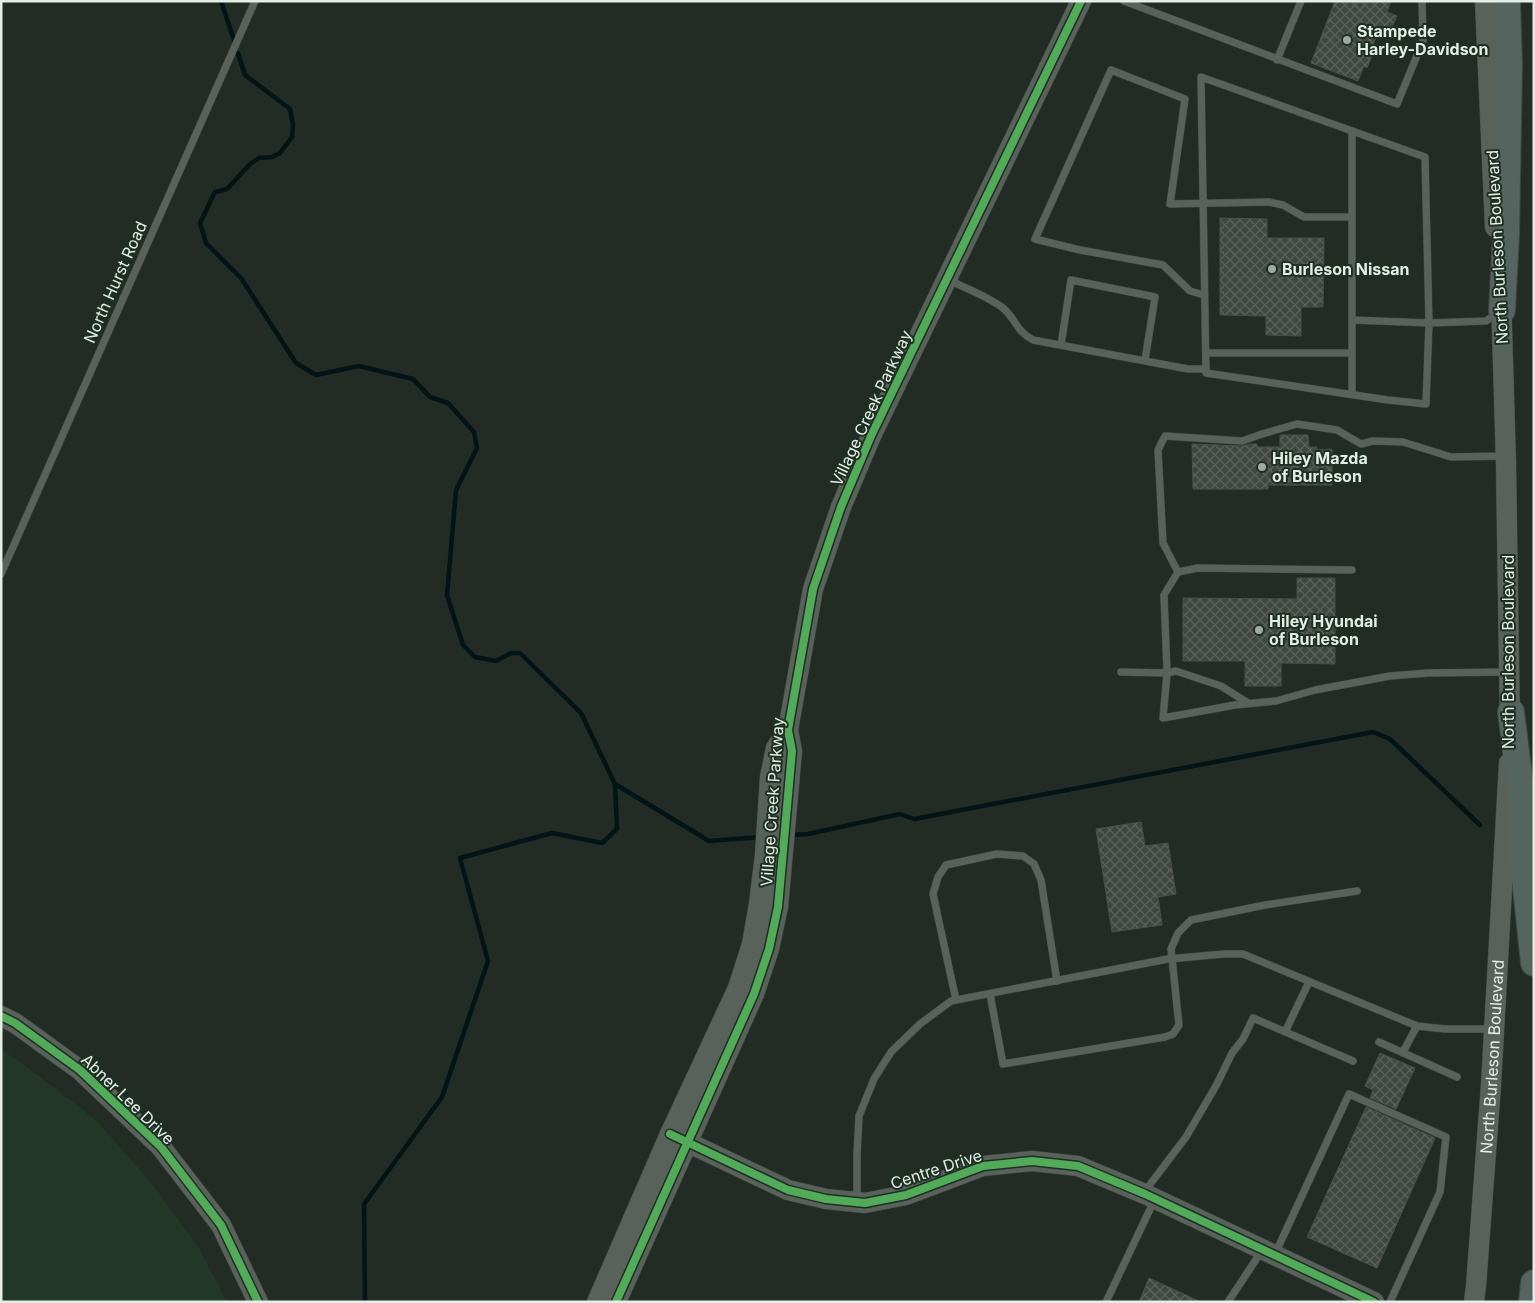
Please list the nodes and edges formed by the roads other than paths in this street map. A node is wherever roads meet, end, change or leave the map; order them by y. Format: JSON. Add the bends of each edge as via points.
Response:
{"nodes":[{"id":1,"x":255,"y":1,"type":"edge"},
{"id":2,"x":1081,"y":1,"type":"edge"},
{"id":3,"x":1124,"y":1,"type":"edge"},
{"id":4,"x":1301,"y":1,"type":"edge"},
{"id":5,"x":1422,"y":1,"type":"edge"},
{"id":6,"x":1485,"y":1,"type":"edge"},
{"id":7,"x":1507,"y":1,"type":"edge"},
{"id":8,"x":1277,"y":60,"type":"junction"},
{"id":9,"x":1352,"y":131,"type":"junction"},
{"id":10,"x":1202,"y":204,"type":"junction"},
{"id":11,"x":1352,"y":217,"type":"junction"},
{"id":12,"x":947,"y":278,"type":"junction"},
{"id":13,"x":1204,"y":295,"type":"junction"},
{"id":14,"x":1502,"y":310,"type":"junction"},
{"id":15,"x":1352,"y":320,"type":"junction"},
{"id":16,"x":1429,"y":323,"type":"junction"},
{"id":17,"x":1061,"y":345,"type":"junction"},
{"id":18,"x":1206,"y":353,"type":"junction"},
{"id":19,"x":1352,"y":353,"type":"junction"},
{"id":20,"x":1145,"y":360,"type":"junction"},
{"id":21,"x":1206,"y":369,"type":"junction"},
{"id":22,"x":1352,"y":394,"type":"junction"},
{"id":23,"x":1506,"y":456,"type":"junction"},
{"id":24,"x":1352,"y":570,"type":"dead end"},
{"id":25,"x":1178,"y":572,"type":"junction"},
{"id":26,"x":1,"y":574,"type":"edge"},
{"id":27,"x":1121,"y":672,"type":"dead end"},
{"id":28,"x":1510,"y":672,"type":"junction"},
{"id":29,"x":1167,"y":673,"type":"junction"},
{"id":30,"x":1248,"y":703,"type":"junction"},
{"id":31,"x":1511,"y":712,"type":"junction"},
{"id":32,"x":1357,"y":891,"type":"dead end"},
{"id":33,"x":1171,"y":959,"type":"junction"},
{"id":34,"x":1534,"y":963,"type":"edge"},
{"id":35,"x":1057,"y":981,"type":"junction"},
{"id":36,"x":1309,"y":982,"type":"junction"},
{"id":37,"x":990,"y":994,"type":"junction"},
{"id":38,"x":956,"y":1000,"type":"junction"},
{"id":39,"x":1,"y":1016,"type":"edge"},
{"id":40,"x":1417,"y":1026,"type":"junction"},
{"id":41,"x":1494,"y":1029,"type":"junction"},
{"id":42,"x":1285,"y":1032,"type":"junction"},
{"id":43,"x":1379,"y":1042,"type":"dead end"},
{"id":44,"x":1403,"y":1052,"type":"junction"},
{"id":45,"x":1353,"y":1061,"type":"dead end"},
{"id":46,"x":1456,"y":1077,"type":"dead end"},
{"id":47,"x":678,"y":1138,"type":"junction"},
{"id":48,"x":1149,"y":1196,"type":"junction"},
{"id":49,"x":856,"y":1202,"type":"junction"},
{"id":50,"x":1268,"y":1252,"type":"junction"},
{"id":51,"x":1534,"y":1283,"type":"edge"},
{"id":52,"x":1369,"y":1301,"type":"edge"},
{"id":53,"x":258,"y":1302,"type":"edge"},
{"id":54,"x":597,"y":1302,"type":"edge"},
{"id":55,"x":616,"y":1302,"type":"edge"},
{"id":56,"x":1106,"y":1302,"type":"edge"},
{"id":57,"x":1228,"y":1302,"type":"edge"},
{"id":58,"x":1390,"y":1302,"type":"edge"},
{"id":59,"x":1474,"y":1302,"type":"edge"},
{"id":60,"x":1532,"y":1302,"type":"edge"}],
"edges":[{"from":1,"to":26,"type":"lane","name":"North Hurst Road"},
{"from":2,"to":12,"type":"street","name":"Village Creek Parkway"},
{"from":3,"to":8,"type":"lane"},
{"from":4,"to":8,"type":"lane"},
{"from":5,"to":8,"type":"lane","via":[[1423,41],[1397,104]]},
{"from":6,"to":14,"type":"street","name":"North Burleson Boulevard","via":[[1495,236]]},
{"from":7,"to":14,"type":"highway","via":[[1509,66]]},
{"from":9,"to":10,"type":"lane","via":[[1200,77]]},
{"from":9,"to":11,"type":"lane"},
{"from":9,"to":16,"type":"lane","via":[[1425,157]]},
{"from":10,"to":11,"type":"lane","via":[[1269,202],[1304,216]]},
{"from":10,"to":13,"type":"lane"},
{"from":10,"to":13,"type":"lane","via":[[1170,204],[1186,99],[1111,70],[1035,239],[1163,265],[1190,291]]},
{"from":11,"to":15,"type":"lane"},
{"from":12,"to":17,"type":"lane","via":[[997,304],[1033,340]]},
{"from":12,"to":47,"type":"street","name":"Village Creek Parkway","via":[[871,436],[841,507],[814,589],[788,730],[776,748],[780,778],[774,857],[778,907],[766,958],[754,994]]},
{"from":13,"to":18,"type":"lane"},
{"from":14,"to":16,"type":"lane","via":[[1486,322]]},
{"from":14,"to":23,"type":"street","name":"North Burleson Boulevard"},
{"from":15,"to":16,"type":"lane"},
{"from":15,"to":19,"type":"lane"},
{"from":16,"to":22,"type":"lane","via":[[1426,404]]},
{"from":17,"to":20,"type":"lane"},
{"from":17,"to":20,"type":"lane","via":[[1071,280],[1155,297]]},
{"from":18,"to":19,"type":"lane"},
{"from":18,"to":21,"type":"lane"},
{"from":19,"to":22,"type":"lane"},
{"from":20,"to":21,"type":"lane","via":[[1188,369]]},
{"from":21,"to":22,"type":"lane","via":[[1206,373]]},
{"from":23,"to":25,"type":"lane","via":[[1451,457],[1403,442],[1361,444],[1337,430],[1297,424],[1242,441],[1165,436],[1158,450],[1163,542]]},
{"from":23,"to":28,"type":"street","name":"North Burleson Boulevard"},
{"from":24,"to":25,"type":"lane","via":[[1198,568]]},
{"from":25,"to":29,"type":"lane","via":[[1164,595]]},
{"from":27,"to":29,"type":"lane"},
{"from":28,"to":30,"type":"lane","via":[[1390,676],[1276,701]]},
{"from":28,"to":31,"type":"street","name":"North Burleson Boulevard"},
{"from":29,"to":30,"type":"lane","via":[[1176,671],[1221,686]]},
{"from":29,"to":30,"type":"lane","via":[[1163,718]]},
{"from":31,"to":34,"type":"highway","via":[[1521,791],[1522,850]]},
{"from":31,"to":41,"type":"street","name":"North Burleson Boulevard"},
{"from":32,"to":33,"type":"lane","via":[[1191,920],[1178,932],[1171,949]]},
{"from":33,"to":35,"type":"lane"},
{"from":33,"to":36,"type":"lane","via":[[1243,954]]},
{"from":33,"to":37,"type":"lane","via":[[1179,1025],[1173,1034],[1166,1037],[1003,1064]]},
{"from":35,"to":37,"type":"lane"},
{"from":35,"to":38,"type":"lane","via":[[1041,880],[1034,864],[1023,856],[997,854],[946,865],[933,894]]},
{"from":36,"to":40,"type":"lane"},
{"from":36,"to":42,"type":"lane"},
{"from":37,"to":38,"type":"lane"},
{"from":38,"to":49,"type":"lane","via":[[920,1024],[891,1052],[874,1079],[859,1116]]},
{"from":39,"to":53,"type":"street","name":"Abner Lee Drive","via":[[80,1070],[161,1147],[221,1225]]},
{"from":40,"to":41,"type":"lane"},
{"from":40,"to":44,"type":"lane"},
{"from":41,"to":59,"type":"street","name":"North Burleson Boulevard"},
{"from":42,"to":45,"type":"lane"},
{"from":42,"to":48,"type":"lane","via":[[1253,1018]]},
{"from":43,"to":44,"type":"lane"},
{"from":44,"to":46,"type":"lane"},
{"from":47,"to":49,"type":"street","name":"Centre Drive","via":[[788,1190]]},
{"from":47,"to":54,"type":"street","name":"Village Creek Parkway"},
{"from":47,"to":55,"type":"street","name":"Village Creek Parkway"},
{"from":48,"to":49,"type":"street","name":"Centre Drive","via":[[1078,1166],[1032,1161],[983,1166],[906,1195]]},
{"from":48,"to":50,"type":"street","name":"Centre Drive"},
{"from":48,"to":56,"type":"lane"},
{"from":50,"to":52,"type":"street","name":"Centre Drive"},
{"from":50,"to":57,"type":"lane"},
{"from":50,"to":58,"type":"lane","via":[[1349,1094],[1446,1137],[1440,1192]]},
{"from":51,"to":60,"type":"highway"}]}
